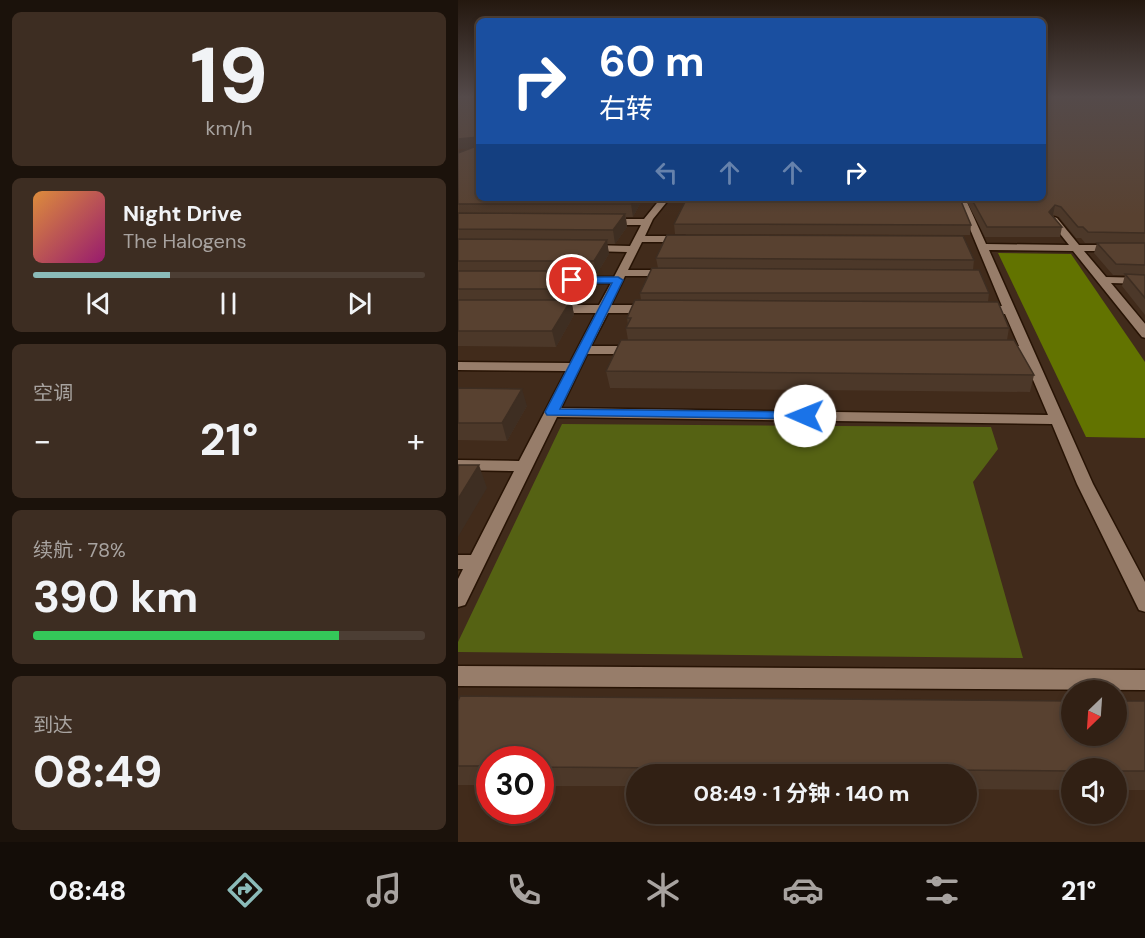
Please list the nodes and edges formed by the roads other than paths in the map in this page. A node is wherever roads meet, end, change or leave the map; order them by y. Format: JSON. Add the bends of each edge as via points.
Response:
{"nodes":[{"id":1,"x":664,"y":201,"type":"edge"},
{"id":2,"x":960,"y":204,"type":"edge"},
{"id":3,"x":1054,"y":220,"type":"edge"},
{"id":4,"x":600,"y":222,"type":"edge"},
{"id":5,"x":647,"y":222,"type":"junction"},
{"id":6,"x":698,"y":239,"type":"edge"},
{"id":7,"x":976,"y":242,"type":"junction"},
{"id":8,"x":636,"y":244,"type":"junction"},
{"id":9,"x":575,"y":248,"type":"edge"},
{"id":10,"x":1078,"y":248,"type":"junction"},
{"id":11,"x":1145,"y":248,"type":"edge"},
{"id":12,"x":680,"y":273,"type":"edge"},
{"id":13,"x":620,"y":277,"type":"junction"},
{"id":14,"x":561,"y":280,"type":"edge"},
{"id":15,"x":1104,"y":280,"type":"junction"},
{"id":16,"x":1145,"y":281,"type":"edge"},
{"id":17,"x":536,"y":309,"type":"edge"},
{"id":18,"x":604,"y":309,"type":"junction"},
{"id":19,"x":663,"y":309,"type":"edge"},
{"id":20,"x":974,"y":310,"type":"edge"},
{"id":21,"x":1010,"y":310,"type":"junction"},
{"id":22,"x":1144,"y":330,"type":"edge"},
{"id":23,"x":583,"y":350,"type":"junction"},
{"id":24,"x":653,"y":350,"type":"edge"},
{"id":25,"x":992,"y":350,"type":"edge"},
{"id":26,"x":1027,"y":350,"type":"junction"},
{"id":27,"x":458,"y":366,"type":"edge"},
{"id":28,"x":574,"y":367,"type":"junction"},
{"id":29,"x":552,"y":412,"type":"junction"},
{"id":30,"x":1058,"y":420,"type":"junction"},
{"id":31,"x":458,"y":465,"type":"edge"},
{"id":32,"x":525,"y":466,"type":"junction"},
{"id":33,"x":467,"y":562,"type":"edge"},
{"id":34,"x":458,"y":599,"type":"edge"},
{"id":35,"x":1145,"y":604,"type":"edge"},
{"id":36,"x":458,"y":676,"type":"edge"},
{"id":37,"x":1145,"y":680,"type":"edge"}],
"edges":[{"from":1,"to":5,"type":"street"},
{"from":2,"to":7,"type":"street"},
{"from":3,"to":10,"type":"street"},
{"from":4,"to":5,"type":"street"},
{"from":5,"to":8,"type":"street"},
{"from":6,"to":8,"type":"street"},
{"from":7,"to":10,"type":"street"},
{"from":7,"to":21,"type":"street","via":[[988,274]]},
{"from":8,"to":9,"type":"street"},
{"from":8,"to":13,"type":"street"},
{"from":10,"to":11,"type":"street"},
{"from":10,"to":15,"type":"street"},
{"from":12,"to":13,"type":"street"},
{"from":13,"to":14,"type":"street"},
{"from":13,"to":18,"type":"street"},
{"from":15,"to":16,"type":"street"},
{"from":15,"to":22,"type":"street"},
{"from":17,"to":18,"type":"street"},
{"from":18,"to":19,"type":"street"},
{"from":18,"to":23,"type":"street"},
{"from":20,"to":21,"type":"street"},
{"from":21,"to":26,"type":"street"},
{"from":23,"to":24,"type":"street"},
{"from":23,"to":28,"type":"street"},
{"from":25,"to":26,"type":"street"},
{"from":26,"to":30,"type":"street"},
{"from":27,"to":28,"type":"street"},
{"from":28,"to":29,"type":"street"},
{"from":29,"to":30,"type":"street"},
{"from":29,"to":32,"type":"street"},
{"from":30,"to":35,"type":"street"},
{"from":31,"to":32,"type":"street"},
{"from":32,"to":33,"type":"street"},
{"from":33,"to":34,"type":"street"},
{"from":36,"to":37,"type":"street"}]}
